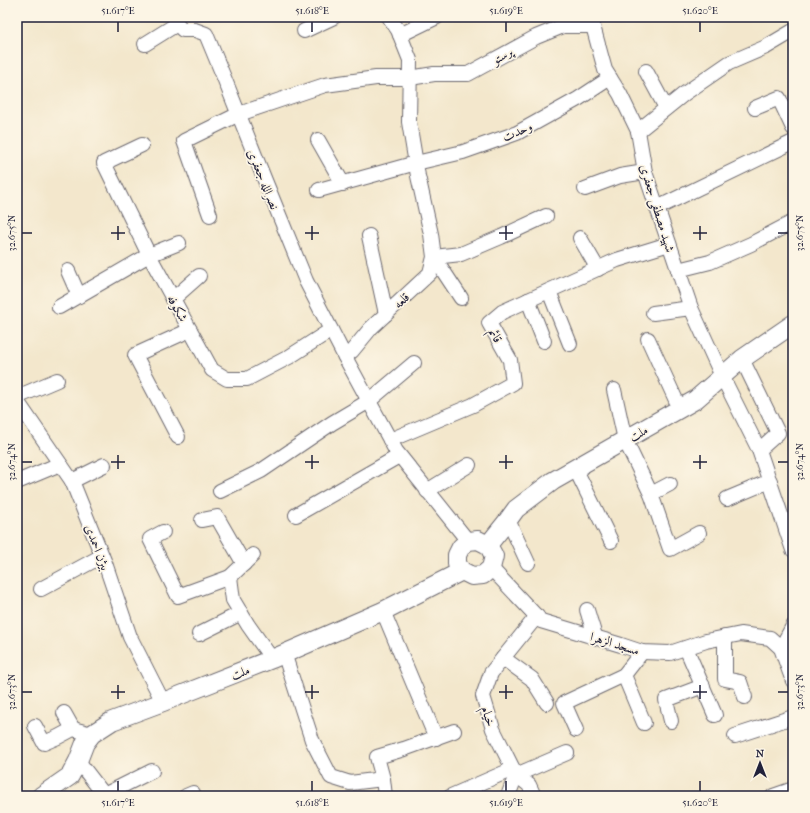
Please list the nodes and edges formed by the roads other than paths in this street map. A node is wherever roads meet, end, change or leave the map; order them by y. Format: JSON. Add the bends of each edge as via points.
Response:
{"nodes":[{"id":1,"x":334,"y":17,"type":"edge"},
{"id":2,"x":389,"y":17,"type":"edge"},
{"id":3,"x":437,"y":17,"type":"edge"},
{"id":4,"x":176,"y":20,"type":"edge"},
{"id":5,"x":593,"y":21,"type":"edge"},
{"id":6,"x":304,"y":31,"type":"dead end"},
{"id":7,"x":793,"y":32,"type":"edge"},
{"id":8,"x":400,"y":35,"type":"junction"},
{"id":9,"x":145,"y":44,"type":"dead end"},
{"id":10,"x":646,"y":71,"type":"dead end"},
{"id":11,"x":410,"y":78,"type":"junction"},
{"id":12,"x":610,"y":78,"type":"junction"},
{"id":13,"x":666,"y":108,"type":"junction"},
{"id":14,"x":755,"y":108,"type":"dead end"},
{"id":15,"x":239,"y":114,"type":"junction"},
{"id":16,"x":793,"y":128,"type":"edge"},
{"id":17,"x":638,"y":131,"type":"junction"},
{"id":18,"x":318,"y":140,"type":"dead end"},
{"id":19,"x":793,"y":142,"type":"edge"},
{"id":20,"x":142,"y":145,"type":"dead end"},
{"id":21,"x":416,"y":163,"type":"junction"},
{"id":22,"x":645,"y":172,"type":"junction"},
{"id":23,"x":343,"y":184,"type":"junction"},
{"id":24,"x":585,"y":189,"type":"dead end"},
{"id":25,"x":319,"y":190,"type":"dead end"},
{"id":26,"x":657,"y":208,"type":"junction"},
{"id":27,"x":210,"y":215,"type":"dead end"},
{"id":28,"x":546,"y":216,"type":"dead end"},
{"id":29,"x":793,"y":222,"type":"edge"},
{"id":30,"x":369,"y":236,"type":"dead end"},
{"id":31,"x":580,"y":238,"type":"dead end"},
{"id":32,"x":179,"y":243,"type":"dead end"},
{"id":33,"x":669,"y":244,"type":"junction"},
{"id":34,"x":149,"y":255,"type":"junction"},
{"id":35,"x":434,"y":257,"type":"junction"},
{"id":36,"x":598,"y":269,"type":"junction"},
{"id":37,"x":678,"y":270,"type":"junction"},
{"id":38,"x":68,"y":272,"type":"dead end"},
{"id":39,"x":199,"y":276,"type":"dead end"},
{"id":40,"x":549,"y":291,"type":"junction"},
{"id":41,"x":79,"y":296,"type":"junction"},
{"id":42,"x":461,"y":298,"type":"dead end"},
{"id":43,"x":173,"y":299,"type":"junction"},
{"id":44,"x":528,"y":300,"type":"junction"},
{"id":45,"x":59,"y":307,"type":"dead end"},
{"id":46,"x":690,"y":308,"type":"junction"},
{"id":47,"x":386,"y":314,"type":"junction"},
{"id":48,"x":653,"y":314,"type":"dead end"},
{"id":49,"x":793,"y":324,"type":"edge"},
{"id":50,"x":190,"y":330,"type":"junction"},
{"id":51,"x":331,"y":330,"type":"junction"},
{"id":52,"x":648,"y":339,"type":"dead end"},
{"id":53,"x":544,"y":341,"type":"dead end"},
{"id":54,"x":570,"y":344,"type":"dead end"},
{"id":55,"x":345,"y":357,"type":"junction"},
{"id":56,"x":742,"y":359,"type":"junction"},
{"id":57,"x":414,"y":363,"type":"dead end"},
{"id":58,"x":722,"y":376,"type":"junction"},
{"id":59,"x":56,"y":380,"type":"dead end"},
{"id":60,"x":614,"y":390,"type":"dead end"},
{"id":61,"x":17,"y":397,"type":"edge"},
{"id":62,"x":17,"y":401,"type":"edge"},
{"id":63,"x":369,"y":401,"type":"junction"},
{"id":64,"x":680,"y":408,"type":"junction"},
{"id":65,"x":178,"y":437,"type":"dead end"},
{"id":66,"x":390,"y":440,"type":"junction"},
{"id":67,"x":626,"y":440,"type":"junction"},
{"id":68,"x":759,"y":450,"type":"junction"},
{"id":69,"x":399,"y":456,"type":"junction"},
{"id":70,"x":60,"y":464,"type":"junction"},
{"id":71,"x":104,"y":465,"type":"dead end"},
{"id":72,"x":469,"y":465,"type":"dead end"},
{"id":73,"x":575,"y":468,"type":"junction"},
{"id":74,"x":72,"y":481,"type":"junction"},
{"id":75,"x":770,"y":481,"type":"junction"},
{"id":76,"x":17,"y":482,"type":"edge"},
{"id":77,"x":670,"y":484,"type":"dead end"},
{"id":78,"x":220,"y":491,"type":"dead end"},
{"id":79,"x":427,"y":491,"type":"junction"},
{"id":80,"x":651,"y":494,"type":"junction"},
{"id":81,"x":727,"y":498,"type":"dead end"},
{"id":82,"x":296,"y":515,"type":"dead end"},
{"id":83,"x":202,"y":520,"type":"dead end"},
{"id":84,"x":508,"y":520,"type":"junction"},
{"id":85,"x":163,"y":532,"type":"dead end"},
{"id":86,"x":699,"y":533,"type":"dead end"},
{"id":87,"x":468,"y":541,"type":"junction"},
{"id":88,"x":610,"y":541,"type":"dead end"},
{"id":89,"x":488,"y":545,"type":"junction"},
{"id":90,"x":793,"y":550,"type":"edge"},
{"id":91,"x":102,"y":556,"type":"junction"},
{"id":92,"x":528,"y":564,"type":"dead end"},
{"id":93,"x":491,"y":568,"type":"junction"},
{"id":94,"x":462,"y":571,"type":"junction"},
{"id":95,"x":230,"y":577,"type":"junction"},
{"id":96,"x":41,"y":589,"type":"dead end"},
{"id":97,"x":587,"y":610,"type":"dead end"},
{"id":98,"x":383,"y":611,"type":"junction"},
{"id":99,"x":241,"y":613,"type":"junction"},
{"id":100,"x":537,"y":616,"type":"junction"},
{"id":101,"x":793,"y":626,"type":"edge"},
{"id":102,"x":199,"y":634,"type":"dead end"},
{"id":103,"x":595,"y":636,"type":"junction"},
{"id":104,"x":725,"y":637,"type":"junction"},
{"id":105,"x":686,"y":648,"type":"junction"},
{"id":106,"x":781,"y":648,"type":"junction"},
{"id":107,"x":642,"y":652,"type":"junction"},
{"id":108,"x":278,"y":656,"type":"junction"},
{"id":109,"x":503,"y":658,"type":"junction"},
{"id":110,"x":624,"y":675,"type":"junction"},
{"id":111,"x":793,"y":681,"type":"edge"},
{"id":112,"x":703,"y":686,"type":"junction"},
{"id":113,"x":745,"y":697,"type":"dead end"},
{"id":114,"x":163,"y":702,"type":"junction"},
{"id":115,"x":547,"y":703,"type":"dead end"},
{"id":116,"x":64,"y":713,"type":"dead end"},
{"id":117,"x":715,"y":715,"type":"dead end"},
{"id":118,"x":793,"y":717,"type":"edge"},
{"id":119,"x":672,"y":720,"type":"dead end"},
{"id":120,"x":644,"y":723,"type":"dead end"},
{"id":121,"x":35,"y":726,"type":"dead end"},
{"id":122,"x":73,"y":730,"type":"junction"},
{"id":123,"x":576,"y":730,"type":"dead end"},
{"id":124,"x":454,"y":731,"type":"dead end"},
{"id":125,"x":92,"y":734,"type":"junction"},
{"id":126,"x":735,"y":736,"type":"dead end"},
{"id":127,"x":436,"y":738,"type":"junction"},
{"id":128,"x":567,"y":753,"type":"dead end"},
{"id":129,"x":78,"y":761,"type":"junction"},
{"id":130,"x":152,"y":772,"type":"dead end"},
{"id":131,"x":514,"y":772,"type":"junction"},
{"id":132,"x":383,"y":779,"type":"junction"},
{"id":133,"x":793,"y":789,"type":"edge"},
{"id":134,"x":105,"y":795,"type":"edge"},
{"id":135,"x":41,"y":796,"type":"edge"},
{"id":136,"x":385,"y":796,"type":"edge"},
{"id":137,"x":451,"y":796,"type":"edge"},
{"id":138,"x":508,"y":796,"type":"edge"},
{"id":139,"x":534,"y":796,"type":"edge"},
{"id":140,"x":773,"y":796,"type":"edge"}],
"edges":[{"from":1,"to":6,"type":"street"},
{"from":2,"to":8,"type":"street","name":"قلعه"},
{"from":3,"to":8,"type":"street"},
{"from":4,"to":9,"type":"street"},
{"from":4,"to":15,"type":"street","name":"نصرالله جعفری","via":[[183,30],[195,30],[206,34]]},
{"from":5,"to":11,"type":"street","name":"پرستو","via":[[562,26],[536,37],[468,74],[434,74]]},
{"from":5,"to":12,"type":"street","name":"شهید مصطفی جعفری","via":[[605,70]]},
{"from":7,"to":13,"type":"street","via":[[729,63]]},
{"from":8,"to":11,"type":"street","name":"قلعه","via":[[410,60]]},
{"from":10,"to":13,"type":"street"},
{"from":11,"to":15,"type":"street","name":"پرستو","via":[[376,78],[325,86]]},
{"from":11,"to":21,"type":"street","name":"قلعه","via":[[409,122]]},
{"from":12,"to":17,"type":"street","name":"شهید مصطفی جعفری"},
{"from":12,"to":21,"type":"street","name":"وحدت","via":[[518,133],[463,152]]},
{"from":13,"to":17,"type":"street"},
{"from":14,"to":16,"type":"street","via":[[779,98]]},
{"from":15,"to":27,"type":"street","name":"پرستو","via":[[184,141]]},
{"from":15,"to":51,"type":"street","name":"نصرالله جعفری","via":[[306,281]]},
{"from":17,"to":22,"type":"street","name":"شهید مصطفی جعفری"},
{"from":18,"to":23,"type":"street"},
{"from":19,"to":26,"type":"street"},
{"from":20,"to":34,"type":"street","name":"شکوفه","via":[[104,163]]},
{"from":21,"to":23,"type":"street","name":"وحدت"},
{"from":21,"to":35,"type":"street","name":"قلعه"},
{"from":22,"to":24,"type":"street","via":[[620,176]]},
{"from":22,"to":26,"type":"street","name":"شهید مصطفی جعفری"},
{"from":23,"to":25,"type":"street","name":"وحدت"},
{"from":26,"to":33,"type":"street","name":"شهید مصطفی جعفری"},
{"from":28,"to":35,"type":"street","via":[[461,254]]},
{"from":29,"to":37,"type":"street","via":[[710,262]]},
{"from":30,"to":47,"type":"street"},
{"from":31,"to":36,"type":"street"},
{"from":32,"to":34,"type":"street"},
{"from":33,"to":36,"type":"street","name":"قائم"},
{"from":33,"to":37,"type":"street","name":"شهید مصطفی جعفری"},
{"from":34,"to":41,"type":"street"},
{"from":34,"to":43,"type":"street","name":"شکوفه"},
{"from":35,"to":42,"type":"street"},
{"from":35,"to":47,"type":"street","name":"قلعه","via":[[430,273]]},
{"from":36,"to":40,"type":"street","name":"قائم"},
{"from":37,"to":46,"type":"street","name":"شهید مصطفی جعفری"},
{"from":38,"to":41,"type":"street"},
{"from":39,"to":43,"type":"street"},
{"from":40,"to":44,"type":"street","name":"قائم"},
{"from":40,"to":54,"type":"street"},
{"from":41,"to":45,"type":"street"},
{"from":43,"to":50,"type":"street","name":"شکوفه"},
{"from":44,"to":53,"type":"street"},
{"from":44,"to":66,"type":"street","name":"قائم","via":[[502,312],[489,323],[510,360],[513,383],[473,405]]},
{"from":46,"to":48,"type":"street"},
{"from":46,"to":58,"type":"street","name":"شهید مصطفی جعفری"},
{"from":47,"to":55,"type":"street","name":"قلعه"},
{"from":49,"to":56,"type":"street","name":"ملت"},
{"from":50,"to":51,"type":"street","name":"شکوفه","via":[[212,370],[227,379],[247,379],[289,357]]},
{"from":50,"to":65,"type":"street","via":[[135,355]]},
{"from":51,"to":55,"type":"street","name":"نصرالله جعفری"},
{"from":52,"to":64,"type":"street"},
{"from":55,"to":63,"type":"street"},
{"from":56,"to":58,"type":"street","name":"ملت"},
{"from":56,"to":68,"type":"street","via":[[778,433]]},
{"from":57,"to":63,"type":"street"},
{"from":58,"to":64,"type":"street","name":"ملت","via":[[695,400]]},
{"from":58,"to":68,"type":"street"},
{"from":59,"to":61,"type":"street"},
{"from":60,"to":67,"type":"street"},
{"from":62,"to":70,"type":"street","name":"بیژن احمدی"},
{"from":63,"to":66,"type":"street"},
{"from":63,"to":78,"type":"street","via":[[261,471]]},
{"from":64,"to":67,"type":"street","name":"ملت"},
{"from":66,"to":69,"type":"street"},
{"from":67,"to":73,"type":"street","name":"ملت"},
{"from":67,"to":80,"type":"street"},
{"from":68,"to":75,"type":"street"},
{"from":69,"to":79,"type":"street"},
{"from":69,"to":82,"type":"street"},
{"from":70,"to":74,"type":"street","name":"بیژن احمدی"},
{"from":70,"to":76,"type":"street"},
{"from":71,"to":74,"type":"street"},
{"from":72,"to":79,"type":"street"},
{"from":73,"to":84,"type":"street","name":"ملت","via":[[516,509]]},
{"from":73,"to":88,"type":"street"},
{"from":74,"to":91,"type":"street","name":"بیژن احمدی"},
{"from":75,"to":81,"type":"street"},
{"from":75,"to":90,"type":"street"},
{"from":77,"to":80,"type":"street"},
{"from":79,"to":87,"type":"street"},
{"from":80,"to":86,"type":"street","via":[[670,549]]},
{"from":83,"to":95,"type":"street","via":[[218,517],[249,559]]},
{"from":84,"to":89,"type":"street","name":"ملت"},
{"from":84,"to":92,"type":"street"},
{"from":85,"to":95,"type":"street","via":[[150,539],[178,596]]},
{"from":87,"to":89,"type":"street","via":[[478,540]]},
{"from":87,"to":94,"type":"street","via":[[457,555]]},
{"from":89,"to":93,"type":"street","via":[[494,556]]},
{"from":91,"to":96,"type":"street"},
{"from":91,"to":114,"type":"street","name":"بیژن احمدی","via":[[130,637]]},
{"from":93,"to":94,"type":"street","via":[[483,575],[477,576]]},
{"from":93,"to":100,"type":"street","name":"مسجد الزهرا"},
{"from":94,"to":98,"type":"street","name":"ملت"},
{"from":95,"to":99,"type":"street","via":[[233,600]]},
{"from":97,"to":103,"type":"street"},
{"from":98,"to":108,"type":"street","name":"ملت"},
{"from":98,"to":127,"type":"street"},
{"from":99,"to":102,"type":"street"},
{"from":99,"to":108,"type":"street","via":[[248,625]]},
{"from":100,"to":103,"type":"street","name":"مسجد الزهرا","via":[[541,621]]},
{"from":100,"to":109,"type":"street","name":"خیام"},
{"from":101,"to":106,"type":"street"},
{"from":103,"to":107,"type":"street","name":"مسجد الزهرا"},
{"from":104,"to":105,"type":"street","name":"مسجد الزهرا"},
{"from":104,"to":106,"type":"street","name":"مسجد الزهرا","via":[[741,634],[770,638]]},
{"from":104,"to":113,"type":"street","via":[[725,678],[740,682]]},
{"from":105,"to":107,"type":"street","name":"مسجد الزهرا","via":[[670,654]]},
{"from":105,"to":112,"type":"street"},
{"from":106,"to":111,"type":"street"},
{"from":107,"to":110,"type":"street"},
{"from":108,"to":114,"type":"street","name":"ملت"},
{"from":108,"to":132,"type":"street","via":[[312,740],[331,777],[350,783]]},
{"from":109,"to":115,"type":"street","via":[[532,678]]},
{"from":109,"to":131,"type":"street","name":"خیام","via":[[492,673],[482,696],[493,729]]},
{"from":110,"to":120,"type":"street"},
{"from":110,"to":123,"type":"street","via":[[564,703]]},
{"from":112,"to":117,"type":"street"},
{"from":112,"to":119,"type":"street","via":[[666,700]]},
{"from":114,"to":125,"type":"street","name":"ملت","via":[[112,720]]},
{"from":116,"to":122,"type":"street"},
{"from":118,"to":126,"type":"street"},
{"from":121,"to":122,"type":"street","via":[[44,743]]},
{"from":122,"to":125,"type":"street"},
{"from":124,"to":127,"type":"street"},
{"from":125,"to":129,"type":"street","name":"ملت","via":[[85,743]]},
{"from":127,"to":132,"type":"street","via":[[377,757]]},
{"from":128,"to":131,"type":"street"},
{"from":129,"to":134,"type":"street"},
{"from":129,"to":135,"type":"street","name":"ملت","via":[[70,776]]},
{"from":130,"to":134,"type":"street"},
{"from":131,"to":137,"type":"street"},
{"from":131,"to":138,"type":"street"},
{"from":131,"to":139,"type":"street","name":"خیام","via":[[529,785]]},
{"from":132,"to":136,"type":"street"},
{"from":133,"to":140,"type":"street"}]}
